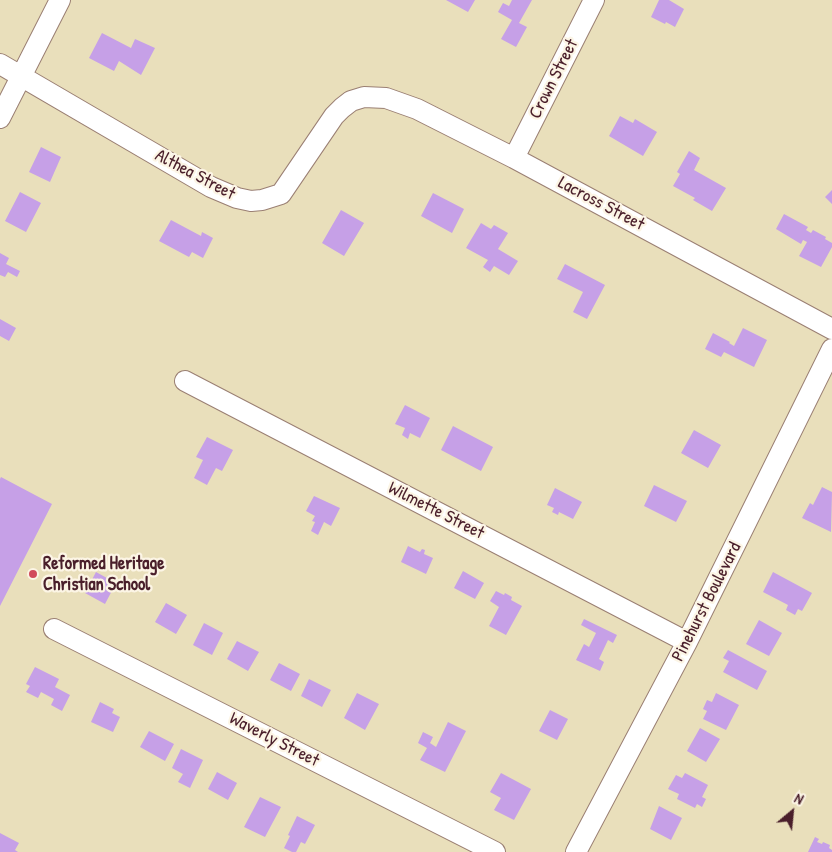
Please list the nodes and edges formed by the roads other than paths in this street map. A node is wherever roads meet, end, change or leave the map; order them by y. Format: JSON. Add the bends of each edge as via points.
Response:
{"nodes":[{"id":1,"x":60,"y":0,"type":"edge"},
{"id":2,"x":594,"y":0,"type":"edge"},
{"id":3,"x":0,"y":64,"type":"edge"},
{"id":4,"x":21,"y":76,"type":"junction"},
{"id":5,"x":364,"y":97,"type":"joint"},
{"id":6,"x":0,"y":118,"type":"edge"},
{"id":7,"x":514,"y":158,"type":"junction"},
{"id":8,"x":832,"y":329,"type":"edge"},
{"id":9,"x":832,"y":349,"type":"edge"},
{"id":10,"x":185,"y":381,"type":"dead end"},
{"id":11,"x":54,"y":629,"type":"dead end"},
{"id":12,"x":687,"y":642,"type":"junction"},
{"id":13,"x":495,"y":852,"type":"edge"},
{"id":14,"x":576,"y":852,"type":"edge"}],
"edges":[{"from":1,"to":4,"type":"street"},
{"from":2,"to":7,"type":"street","name":"Crown Street"},
{"from":3,"to":4,"type":"street","name":"Althea Street"},
{"from":4,"to":5,"type":"street","name":"Althea Street","via":[[211,186],[251,201],[281,194],[334,116],[351,101]]},
{"from":4,"to":6,"type":"street"},
{"from":5,"to":7,"type":"street","name":"Lacross Street","via":[[386,98],[408,106]]},
{"from":7,"to":8,"type":"street","name":"Lacross Street"},
{"from":9,"to":12,"type":"street","name":"Pinehurst Boulevard"},
{"from":10,"to":12,"type":"street","name":"Wilmette Street"},
{"from":11,"to":13,"type":"street","name":"Waverly Street"},
{"from":12,"to":14,"type":"street","name":"Pinehurst Boulevard"}]}
